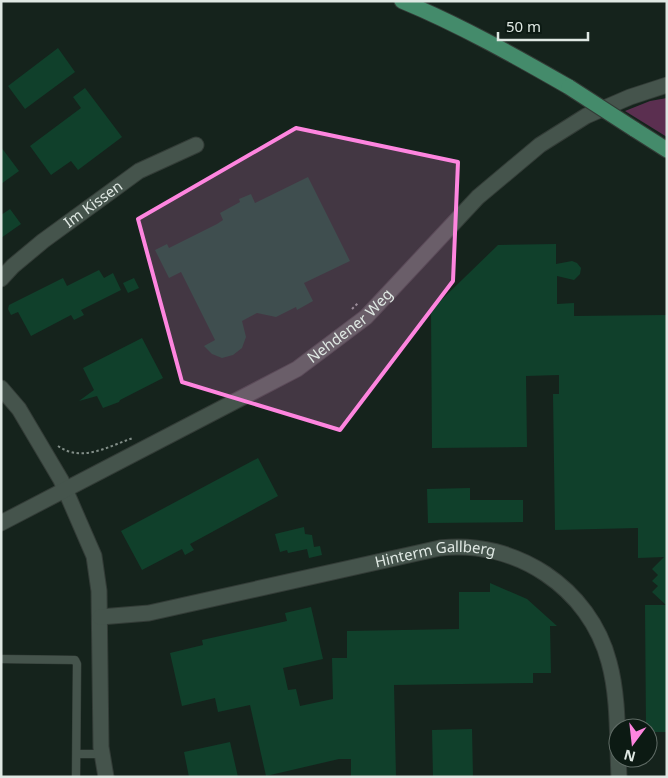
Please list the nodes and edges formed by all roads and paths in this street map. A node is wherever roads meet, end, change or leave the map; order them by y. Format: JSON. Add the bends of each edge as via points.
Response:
{"nodes":[{"id":1,"x":402,"y":1,"type":"edge"},
{"id":2,"x":667,"y":86,"type":"edge"},
{"id":3,"x":196,"y":145,"type":"dead end"},
{"id":4,"x":667,"y":150,"type":"edge"},
{"id":5,"x":1,"y":279,"type":"edge"},
{"id":6,"x":364,"y":298,"type":"dead end"},
{"id":7,"x":346,"y":315,"type":"dead end"},
{"id":8,"x":1,"y":388,"type":"edge"},
{"id":9,"x":141,"y":435,"type":"dead end"},
{"id":10,"x":57,"y":445,"type":"dead end"},
{"id":11,"x":66,"y":489,"type":"junction"},
{"id":12,"x":1,"y":524,"type":"edge"},
{"id":13,"x":100,"y":618,"type":"junction"},
{"id":14,"x":1,"y":659,"type":"edge"},
{"id":15,"x":77,"y":754,"type":"junction"},
{"id":16,"x":102,"y":754,"type":"junction"},
{"id":17,"x":76,"y":777,"type":"edge"},
{"id":18,"x":106,"y":777,"type":"edge"},
{"id":19,"x":619,"y":777,"type":"edge"}],
"edges":[{"from":1,"to":4,"type":"main road","bridge":true,"via":[[514,55]]},
{"from":2,"to":11,"type":"street","name":"Nehdener Weg","via":[[630,97],[586,116],[540,145],[478,197],[366,317],[297,369]]},
{"from":3,"to":5,"type":"street","name":"Im Kissen","via":[[139,171],[43,241]]},
{"from":6,"to":7,"type":"path"},
{"from":8,"to":11,"type":"street","via":[[35,434]]},
{"from":9,"to":10,"type":"path","via":[[89,453],[79,454]]},
{"from":11,"to":12,"type":"street","name":"Nehdener Weg"},
{"from":11,"to":13,"type":"street","via":[[94,556]]},
{"from":13,"to":16,"type":"street"},
{"from":13,"to":19,"type":"street","name":"Hinterm Gallberg","via":[[149,613],[440,548],[472,547],[497,551],[526,562],[561,585],[585,612],[598,633],[613,680]]},
{"from":14,"to":15,"type":"lane","via":[[75,660]]},
{"from":15,"to":16,"type":"lane"},
{"from":15,"to":17,"type":"lane"},
{"from":16,"to":18,"type":"street"}]}
